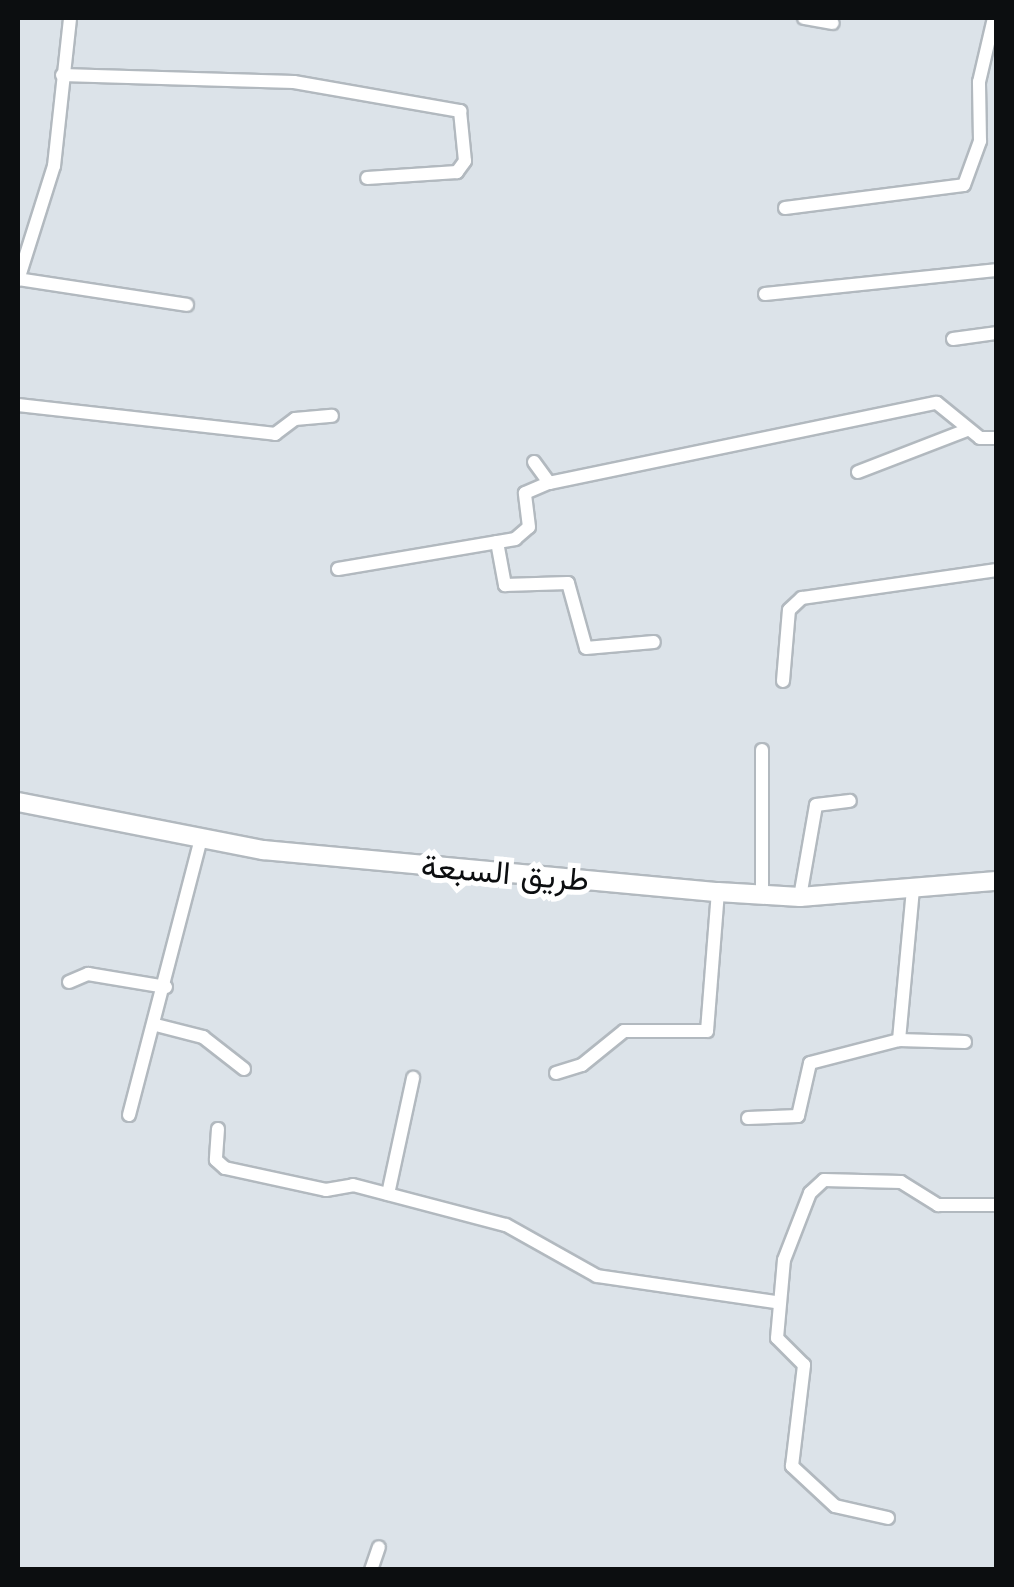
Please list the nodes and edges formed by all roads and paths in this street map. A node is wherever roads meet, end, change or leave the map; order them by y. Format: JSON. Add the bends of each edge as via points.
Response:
{"nodes":[{"id":1,"x":70,"y":18,"type":"edge"},
{"id":2,"x":804,"y":18,"type":"edge"},
{"id":3,"x":994,"y":18,"type":"edge"},
{"id":4,"x":833,"y":23,"type":"dead end"},
{"id":5,"x":62,"y":75,"type":"junction"},
{"id":6,"x":367,"y":178,"type":"dead end"},
{"id":7,"x":785,"y":208,"type":"dead end"},
{"id":8,"x":996,"y":270,"type":"edge"},
{"id":9,"x":18,"y":280,"type":"edge"},
{"id":10,"x":765,"y":294,"type":"dead end"},
{"id":11,"x":187,"y":305,"type":"dead end"},
{"id":12,"x":996,"y":333,"type":"edge"},
{"id":13,"x":953,"y":339,"type":"dead end"},
{"id":14,"x":18,"y":405,"type":"edge"},
{"id":15,"x":332,"y":416,"type":"dead end"},
{"id":16,"x":967,"y":430,"type":"junction"},
{"id":17,"x":996,"y":438,"type":"edge"},
{"id":18,"x":534,"y":462,"type":"dead end"},
{"id":19,"x":858,"y":472,"type":"dead end"},
{"id":20,"x":548,"y":483,"type":"junction"},
{"id":21,"x":497,"y":542,"type":"junction"},
{"id":22,"x":338,"y":568,"type":"dead end"},
{"id":23,"x":996,"y":570,"type":"edge"},
{"id":24,"x":654,"y":642,"type":"dead end"},
{"id":25,"x":783,"y":681,"type":"dead end"},
{"id":26,"x":762,"y":750,"type":"dead end"},
{"id":27,"x":18,"y":802,"type":"edge"},
{"id":28,"x":850,"y":802,"type":"dead end"},
{"id":29,"x":200,"y":839,"type":"junction"},
{"id":30,"x":996,"y":881,"type":"edge"},
{"id":31,"x":913,"y":889,"type":"junction"},
{"id":32,"x":718,"y":892,"type":"junction"},
{"id":33,"x":762,"y":894,"type":"junction"},
{"id":34,"x":800,"y":897,"type":"junction"},
{"id":35,"x":70,"y":982,"type":"dead end"},
{"id":36,"x":166,"y":987,"type":"junction"},
{"id":37,"x":156,"y":1025,"type":"junction"},
{"id":38,"x":900,"y":1040,"type":"junction"},
{"id":39,"x":965,"y":1042,"type":"dead end"},
{"id":40,"x":244,"y":1069,"type":"dead end"},
{"id":41,"x":556,"y":1073,"type":"dead end"},
{"id":42,"x":414,"y":1078,"type":"dead end"},
{"id":43,"x":129,"y":1115,"type":"dead end"},
{"id":44,"x":748,"y":1118,"type":"dead end"},
{"id":45,"x":218,"y":1129,"type":"dead end"},
{"id":46,"x":388,"y":1194,"type":"junction"},
{"id":47,"x":996,"y":1205,"type":"edge"},
{"id":48,"x":776,"y":1302,"type":"junction"},
{"id":49,"x":888,"y":1518,"type":"dead end"},
{"id":50,"x":378,"y":1547,"type":"dead end"},
{"id":51,"x":371,"y":1570,"type":"edge"}],
"edges":[{"from":1,"to":5,"type":"street"},
{"from":2,"to":4,"type":"street"},
{"from":3,"to":7,"type":"street","via":[[979,82],[980,141],[964,185]]},
{"from":5,"to":6,"type":"street","via":[[294,82],[460,112],[465,161],[457,172]]},
{"from":5,"to":9,"type":"street","via":[[49,190]]},
{"from":8,"to":10,"type":"street"},
{"from":9,"to":11,"type":"street"},
{"from":12,"to":13,"type":"street"},
{"from":14,"to":15,"type":"street","via":[[276,434],[295,420]]},
{"from":16,"to":17,"type":"street"},
{"from":16,"to":19,"type":"street"},
{"from":16,"to":20,"type":"street","via":[[937,403]]},
{"from":18,"to":20,"type":"street"},
{"from":20,"to":21,"type":"street","via":[[526,493],[526,534]]},
{"from":21,"to":22,"type":"street"},
{"from":21,"to":24,"type":"street","via":[[505,585],[568,582],[586,648]]},
{"from":23,"to":25,"type":"street","via":[[802,598],[788,610]]},
{"from":26,"to":33,"type":"street"},
{"from":27,"to":29,"type":"street","name":"طريق السبعة"},
{"from":28,"to":34,"type":"street","via":[[816,805]]},
{"from":29,"to":32,"type":"street","name":"طريق السبعة"},
{"from":29,"to":36,"type":"street"},
{"from":30,"to":31,"type":"street","name":"طريق السبعة"},
{"from":31,"to":34,"type":"street","name":"طريق السبعة"},
{"from":31,"to":38,"type":"street"},
{"from":32,"to":33,"type":"street","name":"طريق السبعة"},
{"from":32,"to":41,"type":"street","via":[[707,1031],[624,1031],[582,1065]]},
{"from":33,"to":34,"type":"street","name":"طريق السبعة"},
{"from":35,"to":36,"type":"street","via":[[88,974]]},
{"from":36,"to":37,"type":"street"},
{"from":37,"to":40,"type":"street","via":[[203,1037]]},
{"from":37,"to":43,"type":"street"},
{"from":38,"to":39,"type":"street"},
{"from":38,"to":44,"type":"street","via":[[810,1063],[798,1116]]},
{"from":42,"to":46,"type":"street"},
{"from":45,"to":46,"type":"street","via":[[220,1167]]},
{"from":46,"to":48,"type":"street","via":[[520,1230],[597,1276]]},
{"from":47,"to":48,"type":"street","via":[[938,1205],[902,1182],[824,1180],[797,1224]]},
{"from":48,"to":49,"type":"street","via":[[777,1338],[804,1366],[792,1466],[834,1506]]},
{"from":50,"to":51,"type":"street"}]}
